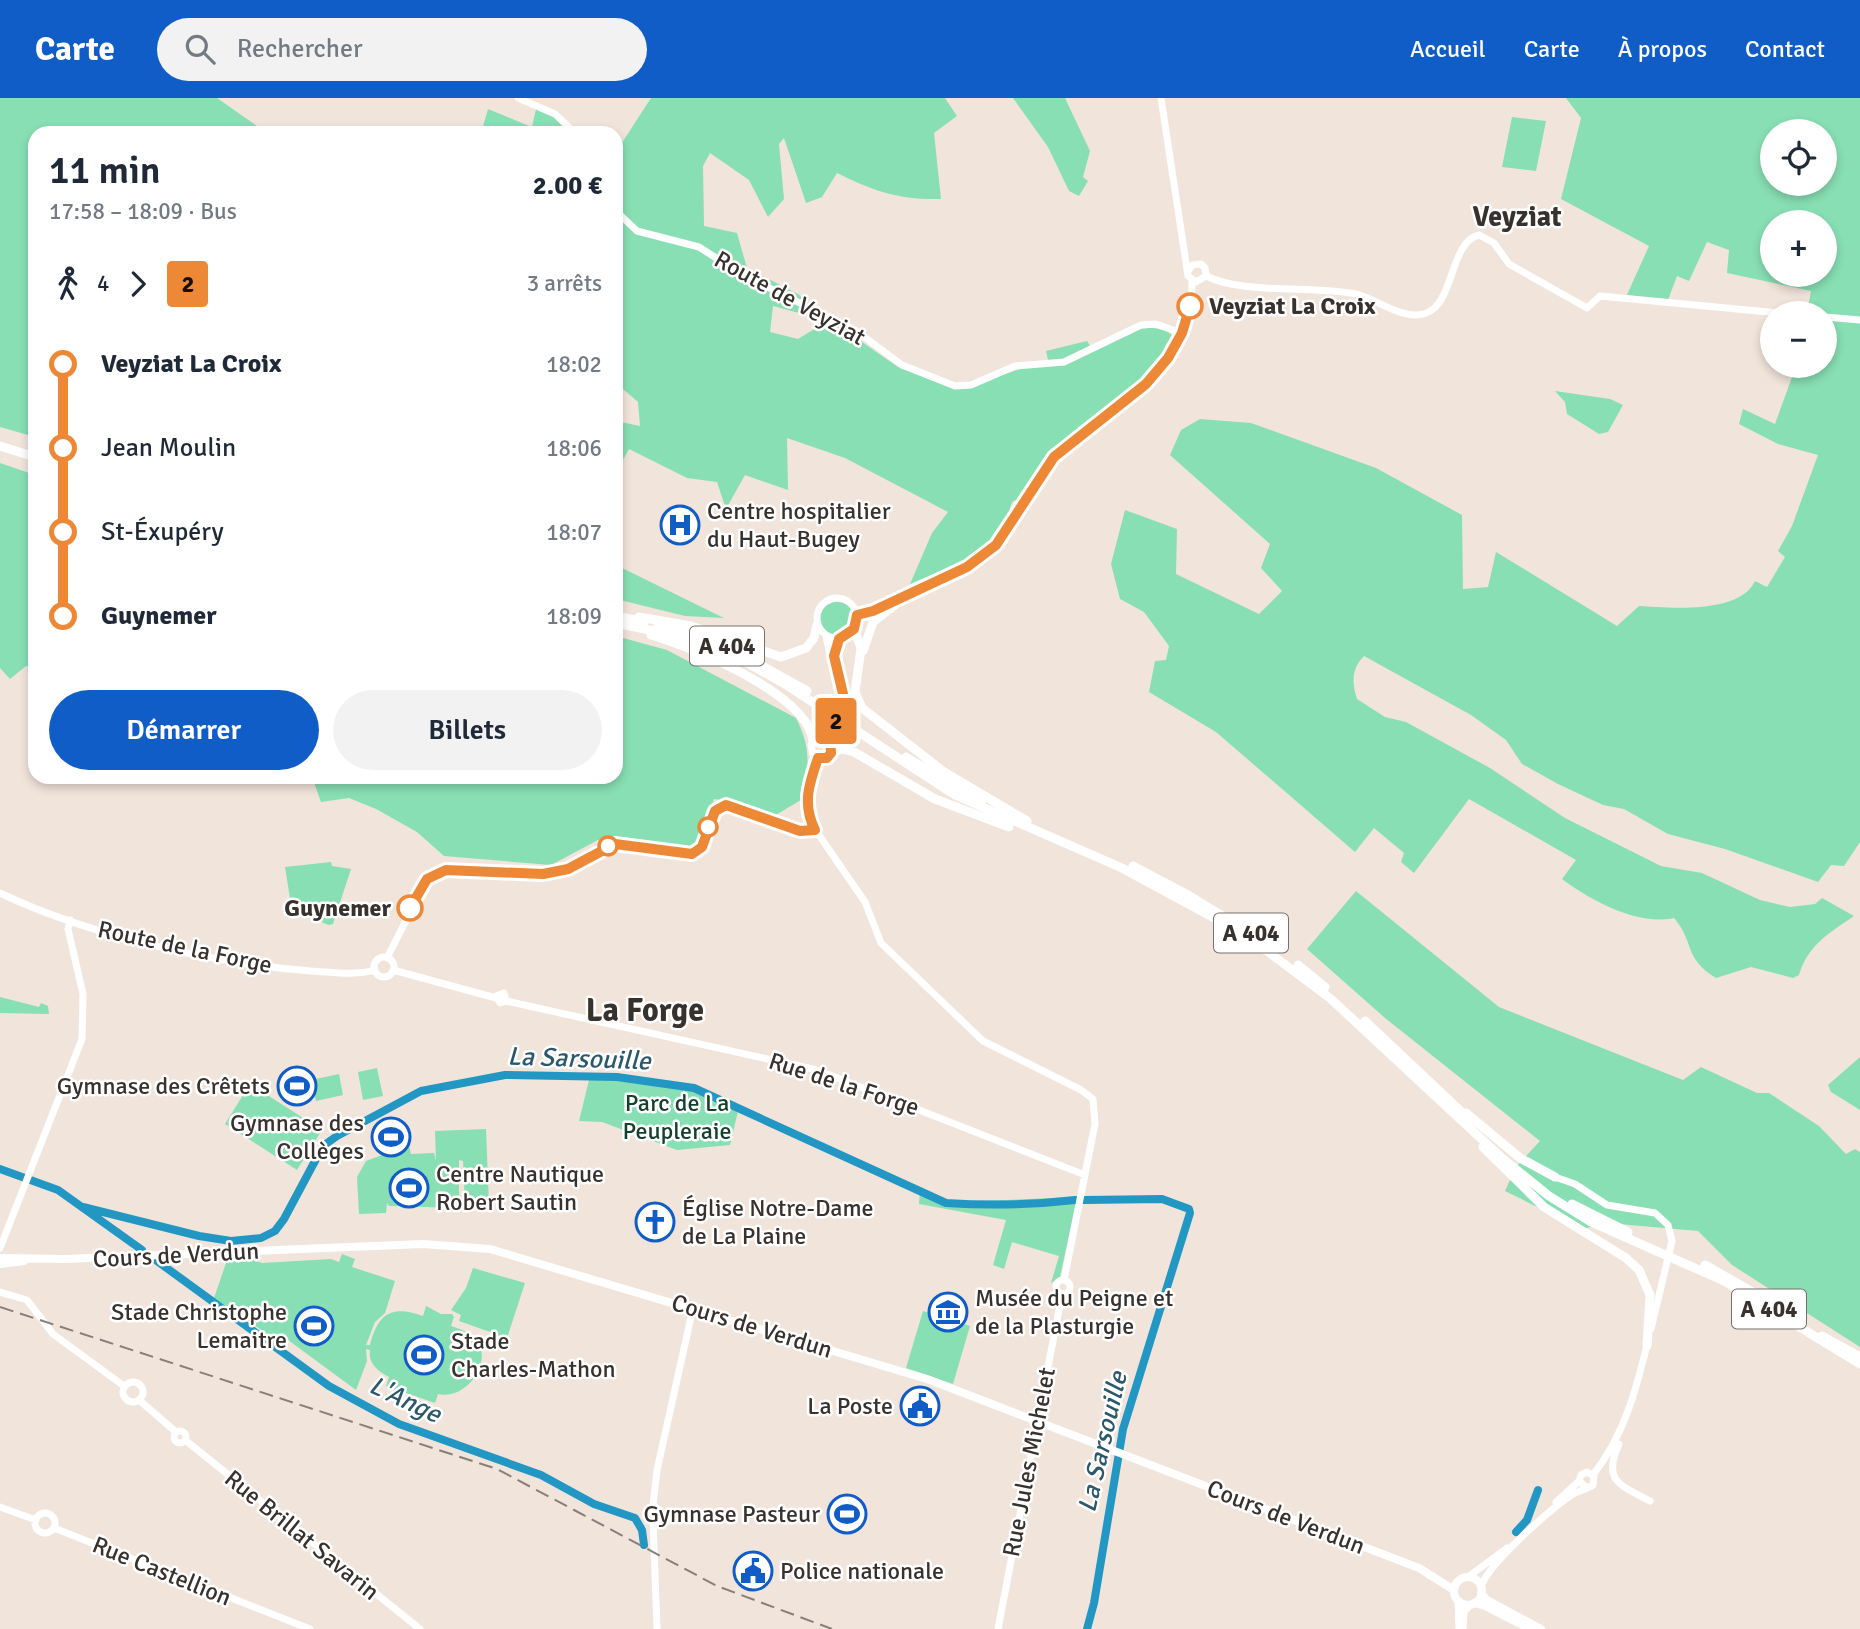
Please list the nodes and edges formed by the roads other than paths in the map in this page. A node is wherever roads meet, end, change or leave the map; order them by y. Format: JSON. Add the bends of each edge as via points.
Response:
{"nodes":[{"id":1,"x":518,"y":98,"type":"edge"},
{"id":2,"x":1161,"y":98,"type":"edge"},
{"id":3,"x":568,"y":126,"type":"edge"},
{"id":4,"x":623,"y":218,"type":"edge"},
{"id":5,"x":1185,"y":245,"type":"junction"},
{"id":6,"x":1198,"y":264,"type":"junction"},
{"id":7,"x":1189,"y":270,"type":"junction"},
{"id":8,"x":1204,"y":279,"type":"junction"},
{"id":9,"x":1192,"y":280,"type":"junction"},
{"id":10,"x":1190,"y":303,"type":"junction"},
{"id":11,"x":1760,"y":311,"type":"edge"},
{"id":12,"x":1837,"y":318,"type":"edge"},
{"id":13,"x":1860,"y":320,"type":"edge"},
{"id":14,"x":1182,"y":333,"type":"junction"},
{"id":15,"x":0,"y":440,"type":"edge"},
{"id":16,"x":0,"y":446,"type":"edge"},
{"id":17,"x":28,"y":448,"type":"edge"},
{"id":18,"x":28,"y":455,"type":"edge"},
{"id":19,"x":908,"y":595,"type":"junction"},
{"id":20,"x":857,"y":615,"type":"junction"},
{"id":21,"x":623,"y":616,"type":"edge"},
{"id":22,"x":623,"y":617,"type":"edge"},
{"id":23,"x":623,"y":625,"type":"edge"},
{"id":24,"x":817,"y":625,"type":"junction"},
{"id":25,"x":623,"y":626,"type":"edge"},
{"id":26,"x":854,"y":629,"type":"junction"},
{"id":27,"x":826,"y":636,"type":"junction"},
{"id":28,"x":839,"y":639,"type":"junction"},
{"id":29,"x":858,"y":666,"type":"junction"},
{"id":30,"x":825,"y":707,"type":"junction"},
{"id":31,"x":848,"y":722,"type":"junction"},
{"id":32,"x":817,"y":740,"type":"junction"},
{"id":33,"x":830,"y":742,"type":"junction"},
{"id":34,"x":831,"y":753,"type":"junction"},
{"id":35,"x":818,"y":758,"type":"junction"},
{"id":36,"x":811,"y":819,"type":"junction"},
{"id":37,"x":1027,"y":821,"type":"junction"},
{"id":38,"x":787,"y":826,"type":"junction"},
{"id":39,"x":815,"y":830,"type":"junction"},
{"id":40,"x":1099,"y":858,"type":"junction"},
{"id":41,"x":0,"y":893,"type":"edge"},
{"id":42,"x":70,"y":920,"type":"junction"},
{"id":43,"x":387,"y":958,"type":"junction"},
{"id":44,"x":375,"y":970,"type":"junction"},
{"id":45,"x":393,"y":971,"type":"junction"},
{"id":46,"x":1442,"y":1096,"type":"junction"},
{"id":47,"x":1084,"y":1175,"type":"junction"},
{"id":48,"x":1555,"y":1177,"type":"joint"},
{"id":49,"x":12,"y":1216,"type":"junction"},
{"id":50,"x":0,"y":1226,"type":"edge"},
{"id":51,"x":1666,"y":1247,"type":"junction"},
{"id":52,"x":0,"y":1250,"type":"edge"},
{"id":53,"x":1676,"y":1256,"type":"junction"},
{"id":54,"x":4,"y":1258,"type":"edge"},
{"id":55,"x":34,"y":1260,"type":"junction"},
{"id":56,"x":0,"y":1264,"type":"edge"},
{"id":57,"x":0,"y":1292,"type":"edge"},
{"id":58,"x":693,"y":1308,"type":"junction"},
{"id":59,"x":1647,"y":1346,"type":"junction"},
{"id":60,"x":1860,"y":1357,"type":"edge"},
{"id":61,"x":1860,"y":1364,"type":"edge"},
{"id":62,"x":124,"y":1386,"type":"junction"},
{"id":63,"x":1637,"y":1388,"type":"junction"},
{"id":64,"x":139,"y":1400,"type":"junction"},
{"id":65,"x":1037,"y":1422,"type":"junction"},
{"id":66,"x":1593,"y":1475,"type":"junction"},
{"id":67,"x":1579,"y":1481,"type":"junction"},
{"id":68,"x":1587,"y":1488,"type":"junction"},
{"id":69,"x":1650,"y":1501,"type":"dead end"},
{"id":70,"x":0,"y":1507,"type":"edge"},
{"id":71,"x":36,"y":1520,"type":"junction"},
{"id":72,"x":54,"y":1528,"type":"junction"},
{"id":73,"x":1438,"y":1577,"type":"junction"},
{"id":74,"x":1468,"y":1577,"type":"junction"},
{"id":75,"x":1459,"y":1580,"type":"junction"},
{"id":76,"x":1454,"y":1590,"type":"junction"},
{"id":77,"x":1481,"y":1591,"type":"junction"},
{"id":78,"x":1458,"y":1601,"type":"junction"},
{"id":79,"x":1472,"y":1604,"type":"junction"},
{"id":80,"x":310,"y":1629,"type":"edge"},
{"id":81,"x":420,"y":1629,"type":"edge"},
{"id":82,"x":657,"y":1629,"type":"edge"},
{"id":83,"x":998,"y":1629,"type":"edge"},
{"id":84,"x":1461,"y":1629,"type":"edge"},
{"id":85,"x":1530,"y":1629,"type":"edge"},
{"id":86,"x":1541,"y":1629,"type":"edge"}],
"edges":[{"from":1,"to":3,"type":"main road","via":[[555,114]]},
{"from":2,"to":5,"type":"main road"},
{"from":4,"to":14,"type":"main road","name":"Route de Veyziat","via":[[637,231],[699,247],[741,274],[855,330],[902,365],[944,383],[965,386],[1015,366],[1064,362],[1141,325]]},
{"from":5,"to":6,"type":"main road"},
{"from":5,"to":7,"type":"main road"},
{"from":6,"to":7,"type":"main road"},
{"from":6,"to":8,"type":"main road","via":[[1206,268]]},
{"from":7,"to":9,"type":"main road"},
{"from":8,"to":9,"type":"main road"},
{"from":8,"to":10,"type":"main road"},
{"from":8,"to":11,"type":"main road","via":[[1228,285],[1355,294],[1420,315],[1439,302],[1468,240],[1483,235],[1509,264],[1587,308],[1600,296]]},
{"from":9,"to":10,"type":"main road"},
{"from":10,"to":14,"type":"main road"},
{"from":12,"to":13,"type":"main road"},
{"from":14,"to":19,"type":"main road","via":[[1146,384],[1054,457],[991,550],[967,567]]},
{"from":15,"to":17,"type":"highway"},
{"from":16,"to":18,"type":"highway"},
{"from":19,"to":20,"type":"main road"},
{"from":19,"to":29,"type":"highway","via":[[871,624]]},
{"from":20,"to":24,"type":"main road","via":[[848,601],[830,599],[818,610]]},
{"from":20,"to":26,"type":"main road"},
{"from":21,"to":24,"type":"highway","via":[[691,626],[781,657],[806,648]]},
{"from":22,"to":30,"type":"highway","number":"A 404","via":[[728,647],[773,670]]},
{"from":23,"to":30,"type":"highway","number":"A 404","via":[[674,635],[724,652]]},
{"from":24,"to":27,"type":"main road"},
{"from":25,"to":32,"type":"highway","via":[[688,647],[738,671],[802,716]]},
{"from":26,"to":28,"type":"main road"},
{"from":26,"to":29,"type":"highway","via":[[861,648]]},
{"from":27,"to":28,"type":"main road"},
{"from":27,"to":32,"type":"main road","via":[[839,696],[827,731]]},
{"from":28,"to":33,"type":"main road","via":[[834,656],[843,699]]},
{"from":29,"to":37,"type":"highway","via":[[855,695],[865,711],[944,772]]},
{"from":30,"to":31,"type":"highway","number":"A 404"},
{"from":31,"to":37,"type":"highway","number":"A 404","via":[[955,788]]},
{"from":31,"to":40,"type":"highway","number":"A 404","via":[[965,801]]},
{"from":32,"to":33,"type":"main road"},
{"from":32,"to":35,"type":"main road","via":[[811,751]]},
{"from":33,"to":34,"type":"main road"},
{"from":34,"to":35,"type":"main road"},
{"from":34,"to":40,"type":"highway","via":[[850,750],[935,799]]},
{"from":35,"to":36,"type":"main road","via":[[807,792]]},
{"from":36,"to":38,"type":"main road"},
{"from":36,"to":39,"type":"main road"},
{"from":37,"to":46,"type":"highway","number":"A 404","via":[[1145,872],[1249,931],[1348,1006]]},
{"from":38,"to":39,"type":"main road"},
{"from":38,"to":43,"type":"main road","via":[[726,805],[713,814],[702,847],[686,855],[615,844],[568,869],[543,874],[440,871],[427,879]]},
{"from":39,"to":47,"type":"main road","via":[[859,893],[890,953],[983,1041],[1093,1099],[1096,1115]]},
{"from":40,"to":46,"type":"highway","number":"A 404","via":[[1192,904],[1275,957],[1360,1023]]},
{"from":41,"to":42,"type":"main road","name":"Route de la Forge"},
{"from":42,"to":44,"type":"main road","name":"Route de la Forge","via":[[158,945],[257,964],[339,973]]},
{"from":42,"to":49,"type":"main road","via":[[84,1028],[79,1051]]},
{"from":43,"to":44,"type":"main road","via":[[376,961]]},
{"from":43,"to":45,"type":"main road"},
{"from":44,"to":45,"type":"main road","via":[[384,977]]},
{"from":45,"to":47,"type":"main road","name":"Rue de la Forge","via":[[496,998],[504,993],[506,1001],[799,1065],[936,1114]]},
{"from":46,"to":48,"type":"highway","via":[[1520,1158]]},
{"from":46,"to":51,"type":"highway","number":"A 404","via":[[1503,1159],[1549,1196],[1591,1222]]},
{"from":46,"to":59,"type":"highway","via":[[1524,1191],[1639,1270],[1650,1295]]},
{"from":47,"to":65,"type":"main road","name":"Rue Jules Michelet","via":[[1064,1280],[1056,1285],[1062,1294]]},
{"from":48,"to":51,"type":"main road","via":[[1607,1205],[1655,1213],[1668,1225]]},
{"from":49,"to":50,"type":"main road"},
{"from":49,"to":52,"type":"main road"},
{"from":51,"to":53,"type":"highway","number":"A 404"},
{"from":51,"to":59,"type":"main road","via":[[1667,1265]]},
{"from":52,"to":54,"type":"main road"},
{"from":53,"to":60,"type":"highway","number":"A 404","via":[[1731,1278]]},
{"from":53,"to":61,"type":"highway","number":"A 404"},
{"from":54,"to":55,"type":"main road","name":"Cours de Verdun"},
{"from":55,"to":56,"type":"main road","name":"Cours de Verdun"},
{"from":55,"to":58,"type":"main road","name":"Cours de Verdun","via":[[424,1244],[473,1246]]},
{"from":57,"to":62,"type":"main road","name":"Rue Brillat Savarin","via":[[23,1298],[48,1328]]},
{"from":58,"to":65,"type":"main road","name":"Cours de Verdun","via":[[918,1376]]},
{"from":58,"to":82,"type":"main road","via":[[653,1505],[660,1511],[653,1519]]},
{"from":59,"to":63,"type":"main road"},
{"from":62,"to":64,"type":"main road","name":"Rue Brillat Savarin","via":[[126,1399]]},
{"from":62,"to":64,"type":"main road","name":"Rue Brillat Savarin","via":[[131,1381],[139,1383],[143,1392]]},
{"from":63,"to":66,"type":"main road","via":[[1621,1432]]},
{"from":63,"to":69,"type":"main road","via":[[1611,1469],[1620,1485]]},
{"from":64,"to":81,"type":"main road","name":"Rue Brillat Savarin","via":[[176,1432],[184,1432],[185,1440]]},
{"from":65,"to":73,"type":"main road","name":"Cours de Verdun"},
{"from":65,"to":83,"type":"main road","name":"Rue Jules Michelet"},
{"from":66,"to":67,"type":"main road","via":[[1584,1473]]},
{"from":66,"to":68,"type":"main road","via":[[1594,1483]]},
{"from":67,"to":68,"type":"main road"},
{"from":67,"to":74,"type":"main road","via":[[1503,1552]]},
{"from":68,"to":77,"type":"main road","via":[[1566,1500],[1514,1547],[1488,1574]]},
{"from":70,"to":71,"type":"main road"},
{"from":71,"to":72,"type":"main road","via":[[42,1532]]},
{"from":71,"to":72,"type":"main road","via":[[39,1514],[48,1513]]},
{"from":72,"to":80,"type":"main road","name":"Rue Castellion"},
{"from":73,"to":75,"type":"main road","name":"Cours de Verdun"},
{"from":73,"to":76,"type":"main road","name":"Cours de Verdun"},
{"from":74,"to":75,"type":"main road"},
{"from":74,"to":77,"type":"main road","via":[[1477,1581]]},
{"from":75,"to":76,"type":"main road"},
{"from":76,"to":78,"type":"main road"},
{"from":77,"to":79,"type":"main road"},
{"from":77,"to":86,"type":"main road","via":[[1487,1600]]},
{"from":78,"to":79,"type":"main road"},
{"from":78,"to":84,"type":"main road"},
{"from":79,"to":84,"type":"main road","via":[[1464,1612]]},
{"from":79,"to":85,"type":"main road"}]}
